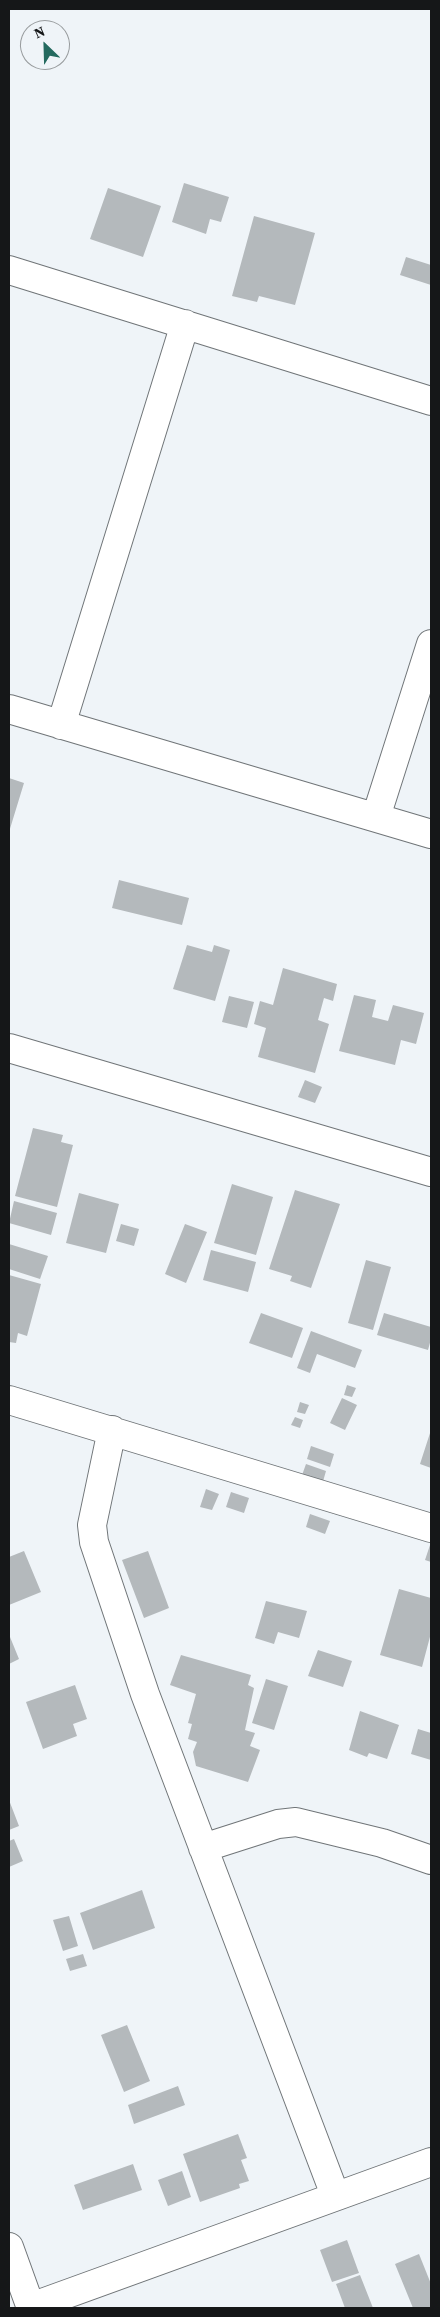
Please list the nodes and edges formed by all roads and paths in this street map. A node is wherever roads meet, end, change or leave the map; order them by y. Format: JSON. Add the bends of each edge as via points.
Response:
{"nodes":[{"id":1,"x":9,"y":270,"type":"edge"},
{"id":2,"x":185,"y":324,"type":"junction"},
{"id":3,"x":431,"y":401,"type":"edge"},
{"id":4,"x":431,"y":644,"type":"edge"},
{"id":5,"x":9,"y":710,"type":"edge"},
{"id":6,"x":61,"y":725,"type":"junction"},
{"id":7,"x":376,"y":817,"type":"junction"},
{"id":8,"x":431,"y":834,"type":"edge"},
{"id":9,"x":9,"y":1048,"type":"edge"},
{"id":10,"x":431,"y":1172,"type":"edge"},
{"id":11,"x":9,"y":1400,"type":"edge"},
{"id":12,"x":112,"y":1430,"type":"junction"},
{"id":13,"x":431,"y":1528,"type":"edge"},
{"id":14,"x":203,"y":1848,"type":"junction"},
{"id":15,"x":431,"y":1860,"type":"edge"},
{"id":16,"x":431,"y":2162,"type":"edge"},
{"id":17,"x":335,"y":2196,"type":"junction"},
{"id":18,"x":9,"y":2247,"type":"edge"},
{"id":19,"x":31,"y":2308,"type":"edge"}],
"edges":[{"from":1,"to":2,"type":"street"},
{"from":2,"to":3,"type":"street"},
{"from":2,"to":6,"type":"street"},
{"from":4,"to":7,"type":"street"},
{"from":5,"to":6,"type":"street"},
{"from":6,"to":7,"type":"street"},
{"from":7,"to":8,"type":"street"},
{"from":9,"to":10,"type":"street"},
{"from":11,"to":12,"type":"street"},
{"from":12,"to":13,"type":"street"},
{"from":12,"to":14,"type":"street","via":[[92,1526],[94,1542],[145,1694]]},
{"from":14,"to":15,"type":"street","via":[[278,1824],[296,1822],[382,1843]]},
{"from":14,"to":17,"type":"street"},
{"from":16,"to":17,"type":"street"},
{"from":17,"to":19,"type":"street"},
{"from":18,"to":19,"type":"street"}]}
